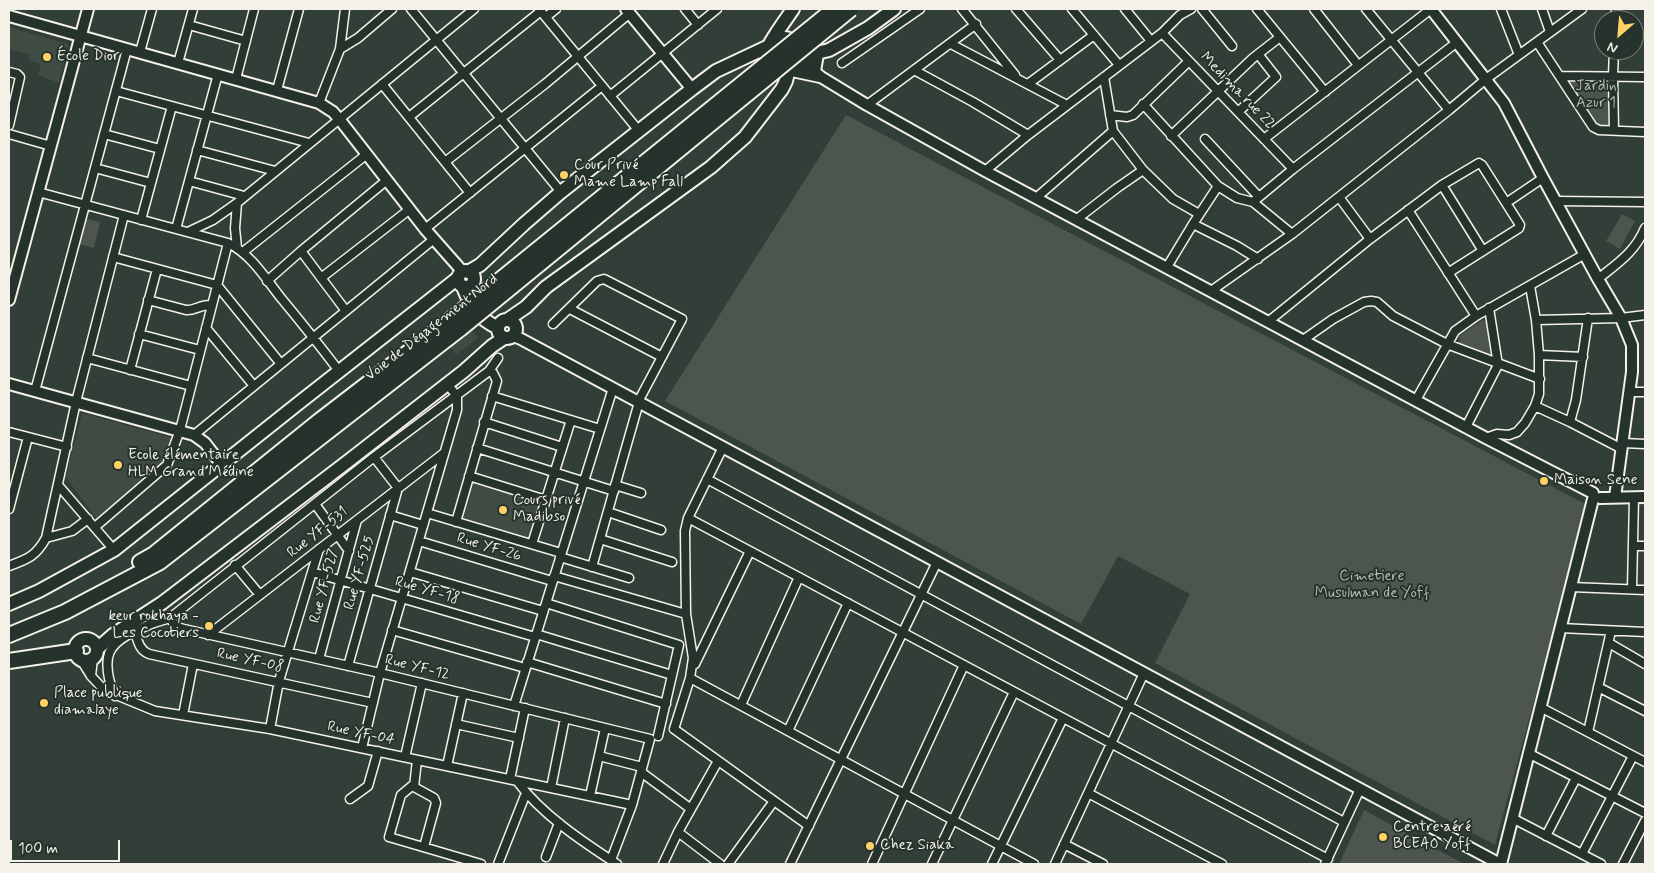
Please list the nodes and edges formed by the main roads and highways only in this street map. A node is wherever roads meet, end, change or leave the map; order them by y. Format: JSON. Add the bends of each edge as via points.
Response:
{"nodes":[{"id":1,"x":834,"y":9,"type":"edge"},
{"id":2,"x":851,"y":9,"type":"edge"},
{"id":3,"x":894,"y":9,"type":"edge"},
{"id":4,"x":770,"y":43,"type":"junction"},
{"id":5,"x":798,"y":51,"type":"junction"},
{"id":6,"x":823,"y":52,"type":"junction"},
{"id":7,"x":737,"y":60,"type":"junction"},
{"id":8,"x":765,"y":60,"type":"junction"},
{"id":9,"x":786,"y":72,"type":"junction"},
{"id":10,"x":818,"y":74,"type":"road end"},
{"id":11,"x":465,"y":280,"type":"junction"},
{"id":12,"x":457,"y":323,"type":"junction"},
{"id":13,"x":508,"y":330,"type":"junction"},
{"id":14,"x":9,"y":604,"type":"edge"},
{"id":15,"x":9,"y":625,"type":"edge"},
{"id":16,"x":9,"y":635,"type":"edge"},
{"id":17,"x":87,"y":652,"type":"joint"},
{"id":18,"x":9,"y":660,"type":"edge"}],
"edges":[{"from":1,"to":12,"type":"highway","name":"Voie de Dégagement Nord","bridge":true},
{"from":2,"to":12,"type":"highway","name":"Voie de Dégagement Nord","bridge":true},
{"from":3,"to":6,"type":"main road","via":[[868,28]]},
{"from":4,"to":5,"type":"main road","via":[[782,38]]},
{"from":4,"to":5,"type":"main road","via":[[793,9]]},
{"from":4,"to":7,"type":"main road"},
{"from":4,"to":8,"type":"main road"},
{"from":5,"to":6,"type":"main road"},
{"from":5,"to":9,"type":"main road","via":[[796,68]]},
{"from":6,"to":10,"type":"main road","via":[[815,60]]},
{"from":7,"to":8,"type":"main road"},
{"from":7,"to":11,"type":"main road","via":[[716,71],[561,192]]},
{"from":8,"to":9,"type":"main road","via":[[770,68]]},
{"from":9,"to":13,"type":"main road","via":[[782,89],[745,137],[711,166],[546,286]]},
{"from":11,"to":13,"type":"main road","via":[[479,310]]},
{"from":11,"to":14,"type":"main road","via":[[444,288],[114,550]]},
{"from":12,"to":15,"type":"highway","name":"Voie de Dégagement Nord","via":[[319,421],[154,554],[61,604]]},
{"from":12,"to":16,"type":"highway","name":"Voie de Dégagement Nord","via":[[160,562],[65,612]]},
{"from":13,"to":17,"type":"main road","via":[[447,384],[162,603]]},
{"from":17,"to":18,"type":"highway"}]}
